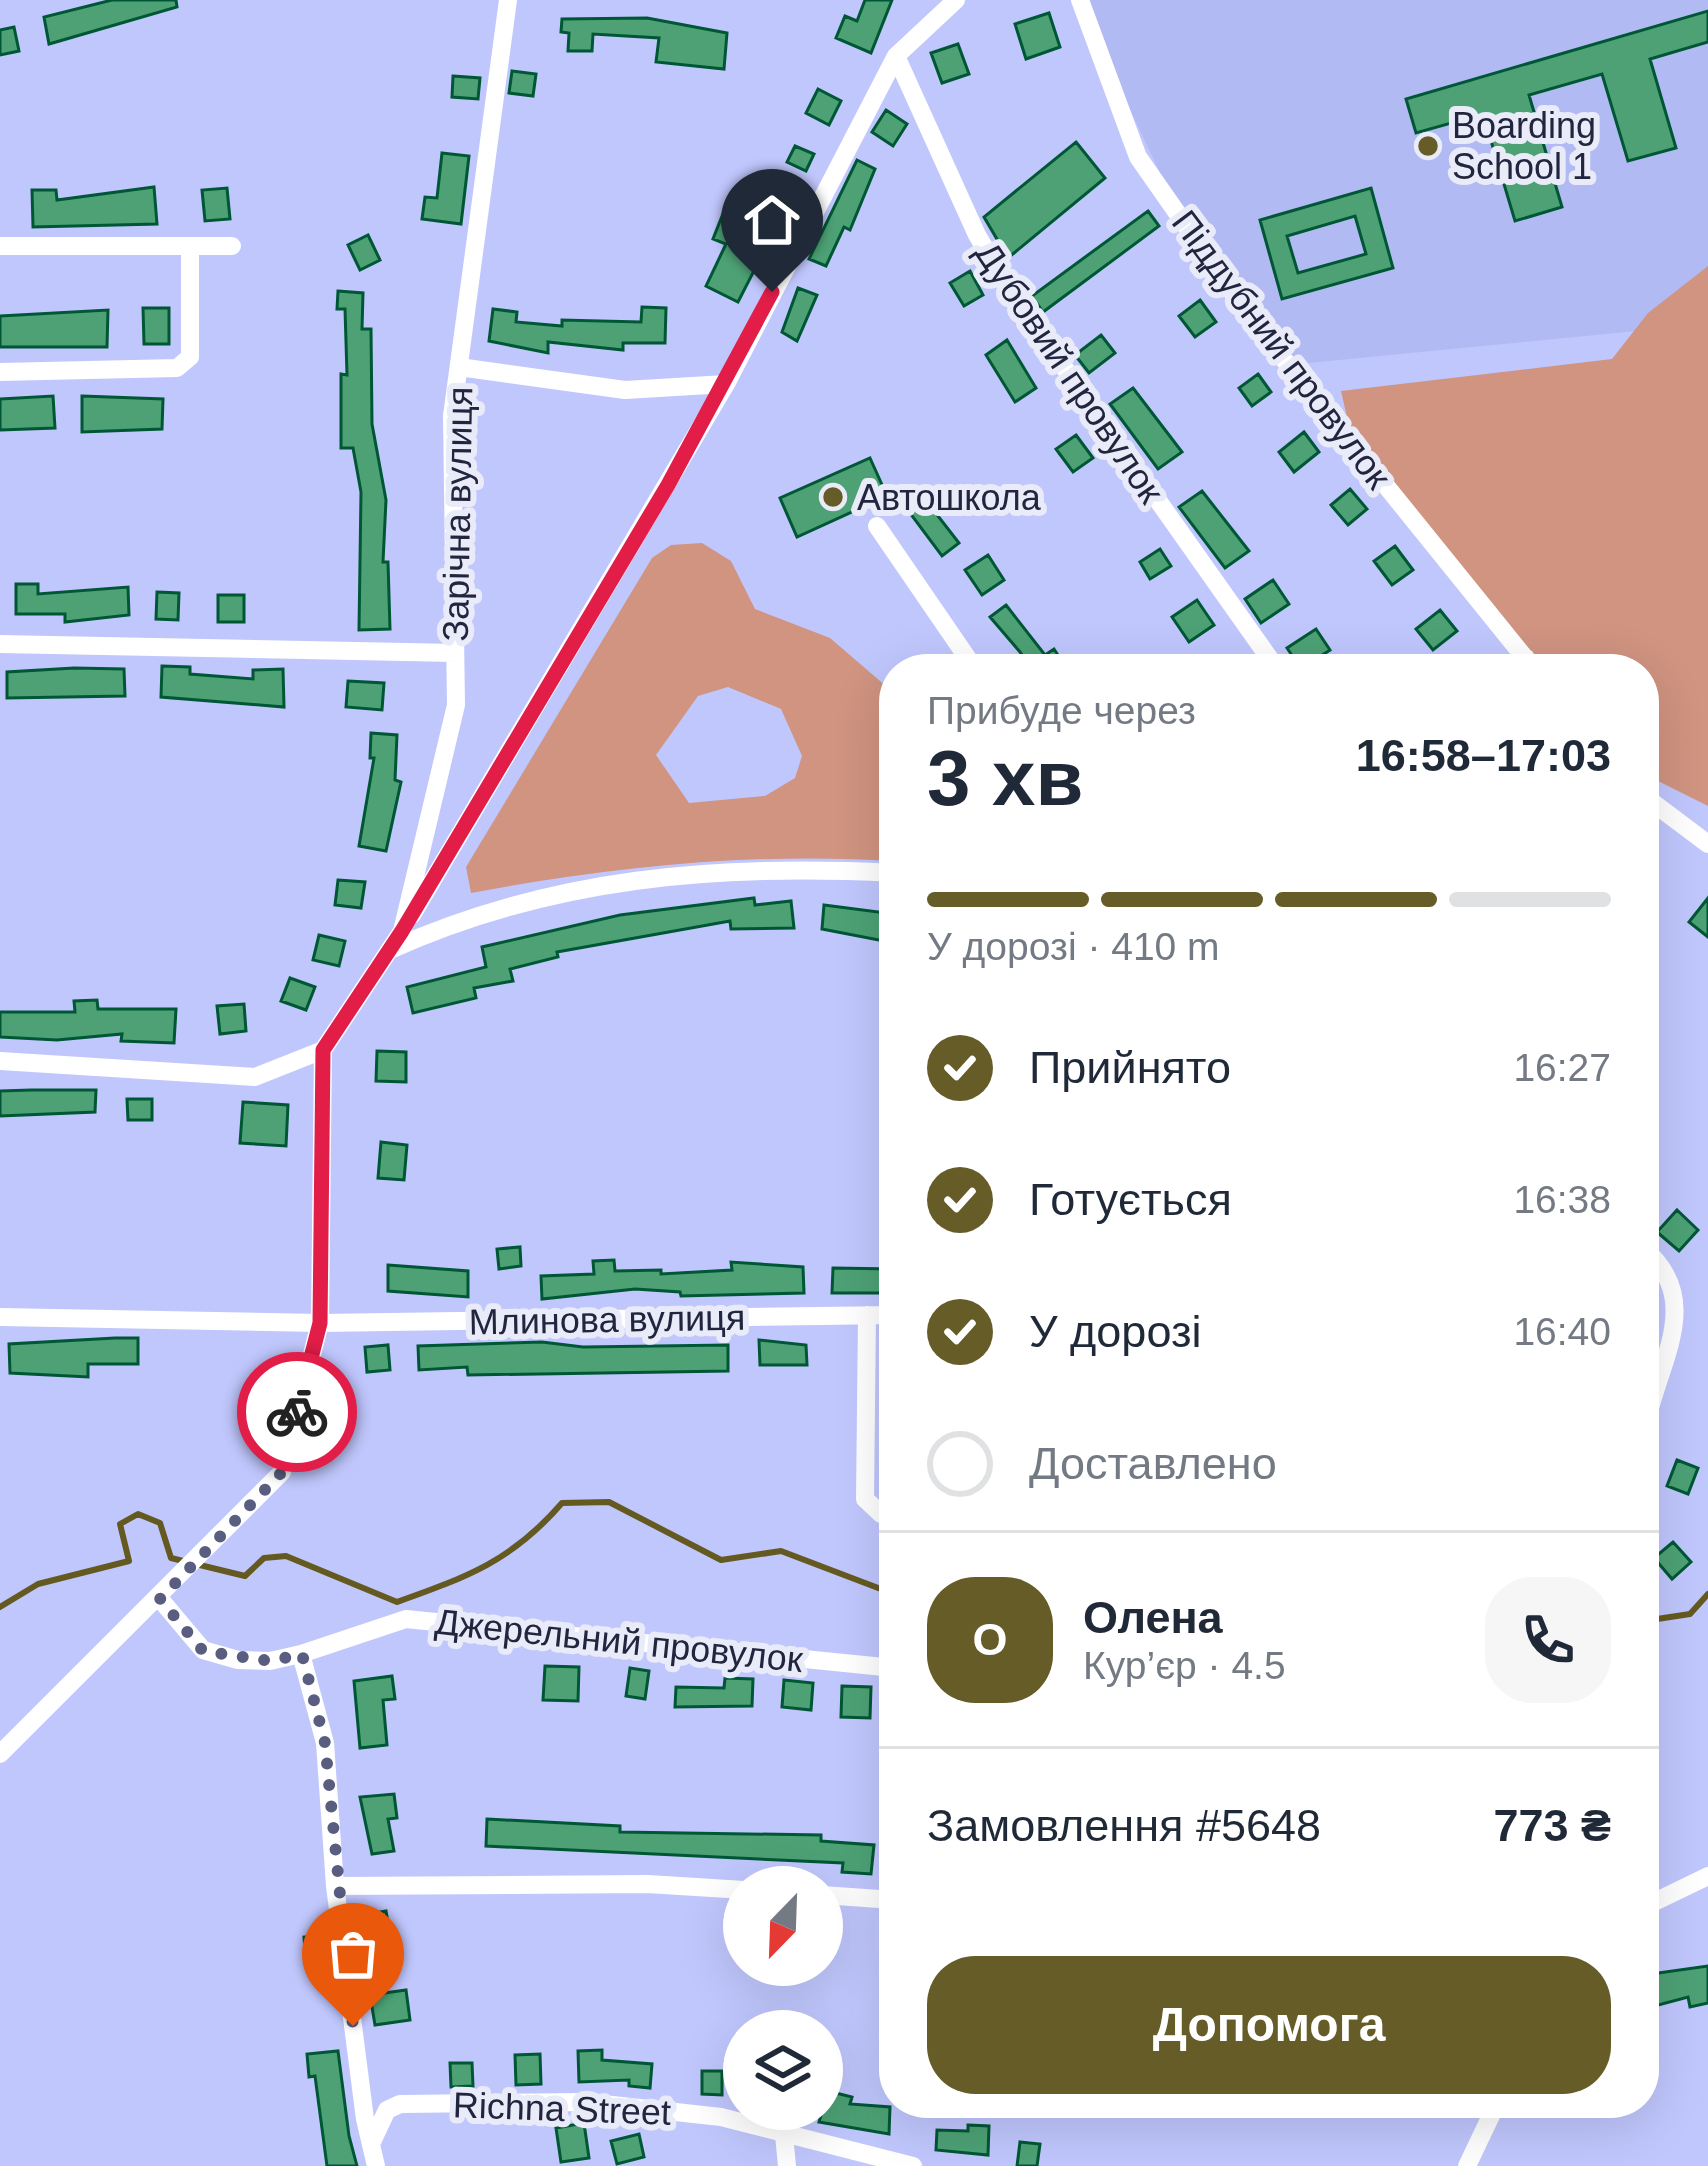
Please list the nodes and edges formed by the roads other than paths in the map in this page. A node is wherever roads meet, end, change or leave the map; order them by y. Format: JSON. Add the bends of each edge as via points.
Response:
{"nodes":[{"id":1,"x":508,"y":0,"type":"edge"},
{"id":2,"x":1080,"y":0,"type":"edge"},
{"id":3,"x":952,"y":1,"type":"edge"},
{"id":4,"x":896,"y":56,"type":"junction"},
{"id":5,"x":0,"y":246,"type":"edge"},
{"id":6,"x":190,"y":246,"type":"junction"},
{"id":7,"x":232,"y":246,"type":"dead end"},
{"id":8,"x":459,"y":367,"type":"junction"},
{"id":9,"x":0,"y":372,"type":"edge"},
{"id":10,"x":726,"y":384,"type":"junction"},
{"id":11,"x":877,"y":526,"type":"dead end"},
{"id":12,"x":0,"y":644,"type":"edge"},
{"id":13,"x":455,"y":653,"type":"junction"},
{"id":14,"x":965,"y":654,"type":"edge"},
{"id":15,"x":1265,"y":654,"type":"edge"},
{"id":16,"x":1523,"y":654,"type":"edge"},
{"id":17,"x":1659,"y":807,"type":"edge"},
{"id":18,"x":1708,"y":844,"type":"edge"},
{"id":19,"x":879,"y":871,"type":"edge"},
{"id":20,"x":402,"y":931,"type":"junction"},
{"id":21,"x":390,"y":950,"type":"junction"},
{"id":22,"x":323,"y":1050,"type":"junction"},
{"id":23,"x":0,"y":1061,"type":"edge"},
{"id":24,"x":1659,"y":1262,"type":"edge"},
{"id":25,"x":867,"y":1315,"type":"junction"},
{"id":26,"x":879,"y":1315,"type":"edge"},
{"id":27,"x":0,"y":1317,"type":"edge"},
{"id":28,"x":320,"y":1323,"type":"junction"},
{"id":29,"x":1659,"y":1384,"type":"edge"},
{"id":30,"x":879,"y":1512,"type":"edge"},
{"id":31,"x":166,"y":1592,"type":"junction"},
{"id":32,"x":302,"y":1654,"type":"junction"},
{"id":33,"x":879,"y":1666,"type":"edge"},
{"id":34,"x":0,"y":1754,"type":"edge"},
{"id":35,"x":1708,"y":1876,"type":"edge"},
{"id":36,"x":335,"y":1886,"type":"junction"},
{"id":37,"x":723,"y":1889,"type":"edge"},
{"id":38,"x":843,"y":1896,"type":"edge"},
{"id":39,"x":879,"y":1899,"type":"edge"},
{"id":40,"x":1659,"y":1900,"type":"edge"},
{"id":41,"x":1490,"y":2118,"type":"edge"},
{"id":42,"x":784,"y":2134,"type":"junction"},
{"id":43,"x":371,"y":2144,"type":"junction"},
{"id":44,"x":376,"y":2166,"type":"edge"},
{"id":45,"x":787,"y":2166,"type":"edge"},
{"id":46,"x":913,"y":2166,"type":"edge"},
{"id":47,"x":1467,"y":2166,"type":"edge"}],
"edges":[{"from":1,"to":8,"type":"street","name":"Зарічна вулиця"},
{"from":2,"to":16,"type":"street","name":"Піддубний провулок","via":[[1138,157],[1252,320]]},
{"from":3,"to":4,"type":"street"},
{"from":4,"to":10,"type":"street"},
{"from":4,"to":15,"type":"street","name":"Дубовий провулок","via":[[976,235],[1010,291]]},
{"from":5,"to":6,"type":"street"},
{"from":6,"to":7,"type":"street"},
{"from":6,"to":9,"type":"street","via":[[190,357],[176,368]]},
{"from":8,"to":10,"type":"street","via":[[625,390]]},
{"from":8,"to":13,"type":"street","name":"Зарічна вулиця","via":[[452,416]]},
{"from":10,"to":20,"type":"street"},
{"from":11,"to":14,"type":"street"},
{"from":12,"to":13,"type":"street"},
{"from":13,"to":20,"type":"street","name":"Зарічна вулиця","via":[[455,706]]},
{"from":17,"to":18,"type":"street"},
{"from":19,"to":21,"type":"street","via":[[614,879],[452,922]]},
{"from":20,"to":21,"type":"street","name":"Зарічна вулиця"},
{"from":21,"to":22,"type":"street","name":"Зарічна вулиця"},
{"from":22,"to":23,"type":"street","via":[[254,1077]]},
{"from":22,"to":28,"type":"street"},
{"from":24,"to":29,"type":"street","via":[[1679,1317]]},
{"from":25,"to":26,"type":"street","name":"Млинова вулиця"},
{"from":25,"to":28,"type":"street","name":"Млинова вулиця"},
{"from":25,"to":30,"type":"street","via":[[865,1499]]},
{"from":27,"to":28,"type":"street","name":"Млинова вулиця"},
{"from":28,"to":31,"type":"street","via":[[282,1472]]},
{"from":31,"to":32,"type":"street","name":"Джерельний провулок","via":[[203,1651],[270,1661]]},
{"from":31,"to":34,"type":"street"},
{"from":32,"to":33,"type":"street","name":"Джерельний провулок","via":[[406,1619]]},
{"from":32,"to":36,"type":"street","via":[[325,1743]]},
{"from":35,"to":40,"type":"street"},
{"from":36,"to":37,"type":"street"},
{"from":36,"to":43,"type":"street"},
{"from":38,"to":39,"type":"street"},
{"from":41,"to":47,"type":"street"},
{"from":42,"to":43,"type":"street","name":"Richna Street","via":[[721,2116],[585,2102],[400,2104],[387,2110]]},
{"from":42,"to":45,"type":"street"},
{"from":42,"to":46,"type":"street","name":"Richna Street"},
{"from":43,"to":44,"type":"street"}]}
